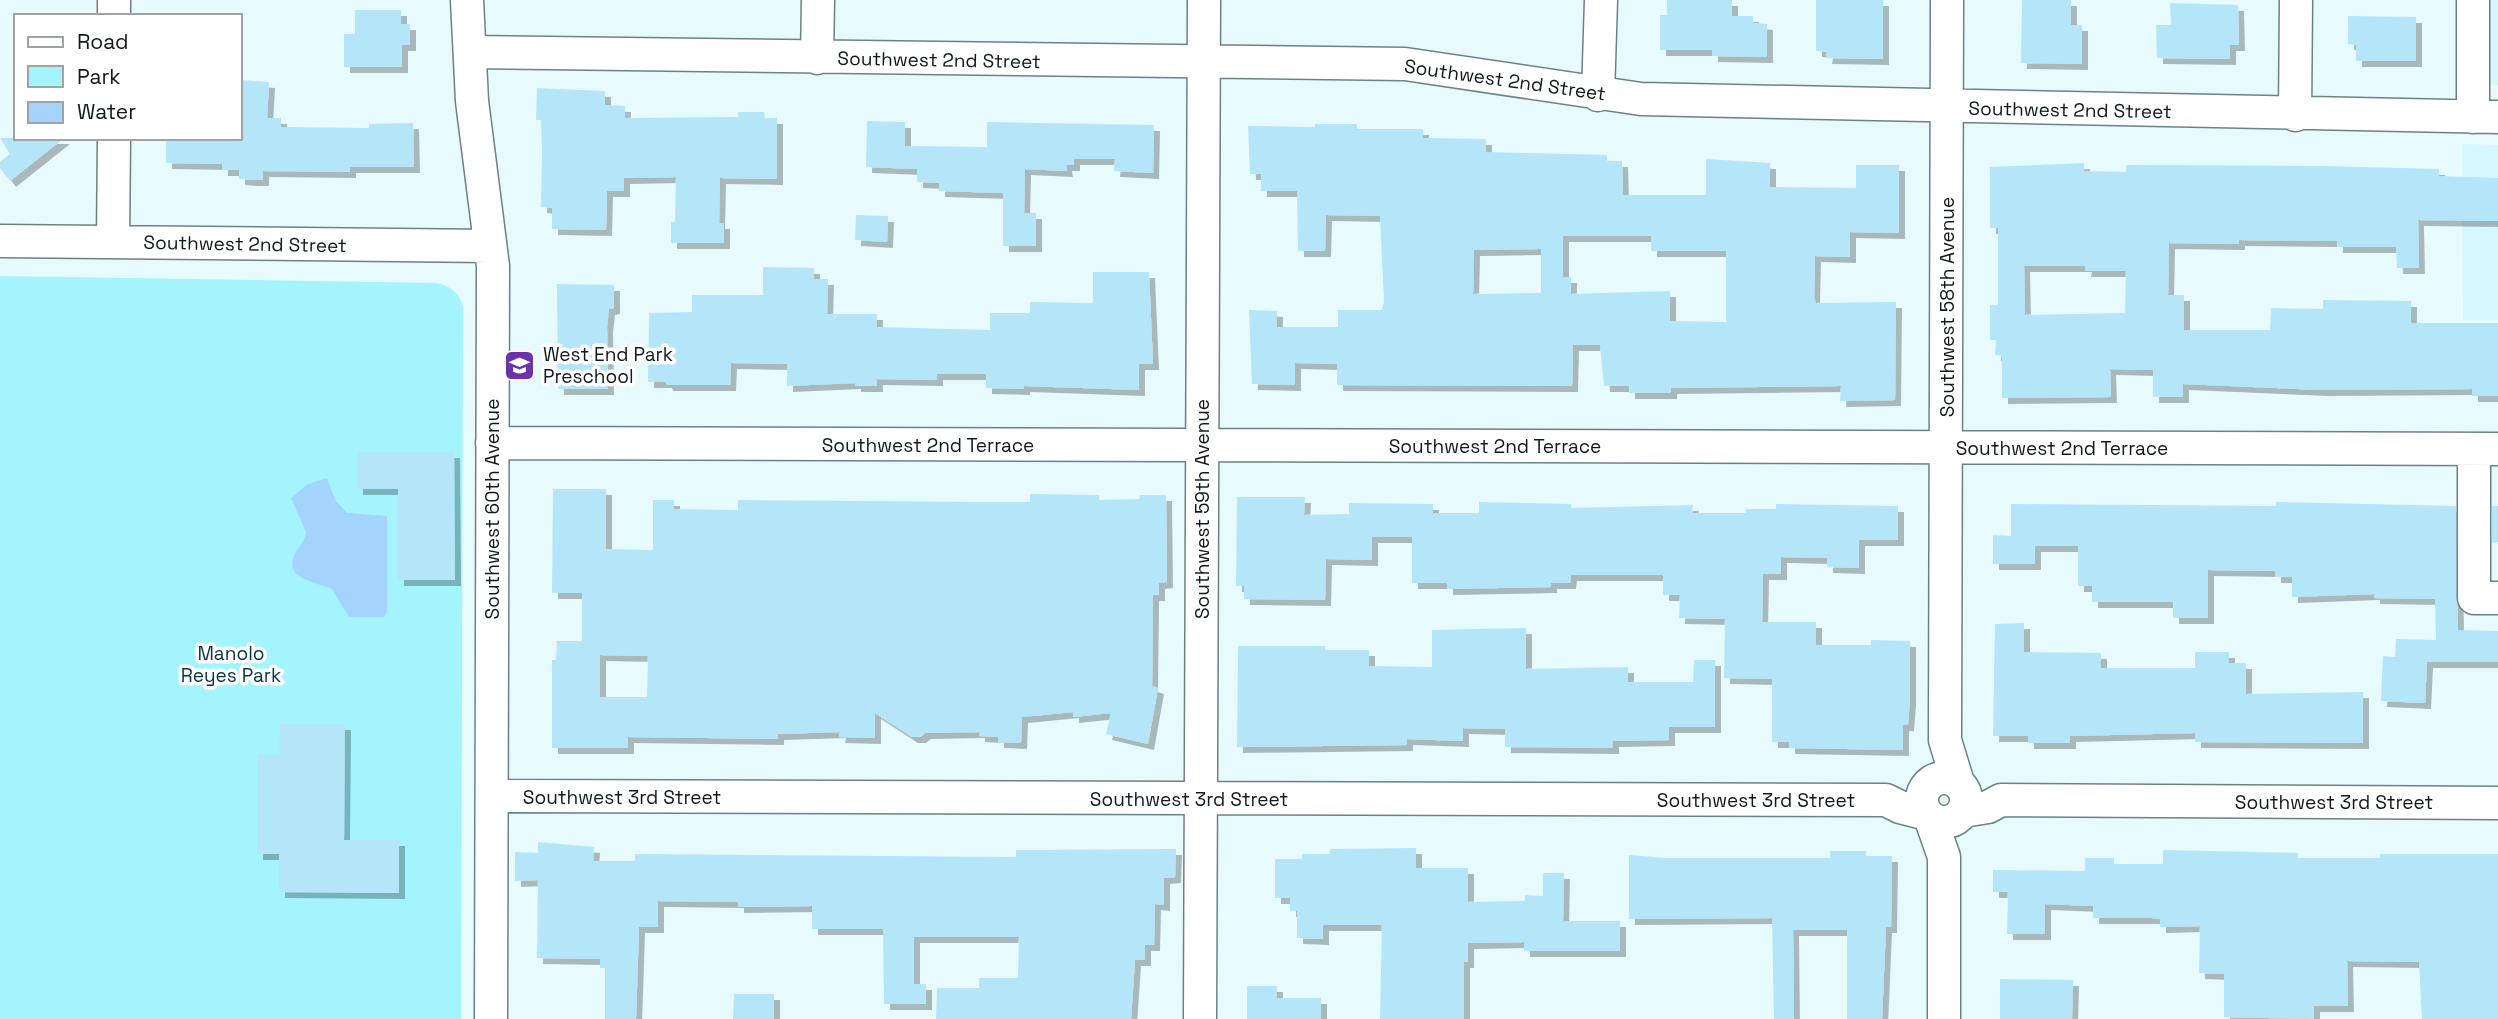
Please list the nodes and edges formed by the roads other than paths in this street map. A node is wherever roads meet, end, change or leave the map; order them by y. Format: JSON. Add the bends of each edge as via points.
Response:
{"nodes":[{"id":1,"x":467,"y":0,"type":"edge"},
{"id":2,"x":818,"y":0,"type":"edge"},
{"id":3,"x":1204,"y":0,"type":"edge"},
{"id":4,"x":1601,"y":0,"type":"edge"},
{"id":5,"x":1947,"y":0,"type":"edge"},
{"id":6,"x":2295,"y":0,"type":"edge"},
{"id":7,"x":2473,"y":0,"type":"edge"},
{"id":8,"x":470,"y":52,"type":"junction"},
{"id":9,"x":817,"y":58,"type":"junction"},
{"id":10,"x":1203,"y":63,"type":"junction"},
{"id":11,"x":1598,"y":95,"type":"junction"},
{"id":12,"x":1948,"y":107,"type":"junction"},
{"id":13,"x":2295,"y":115,"type":"junction"},
{"id":14,"x":2485,"y":117,"type":"edge"},
{"id":15,"x":114,"y":140,"type":"edge"},
{"id":16,"x":0,"y":241,"type":"edge"},
{"id":17,"x":113,"y":242,"type":"junction"},
{"id":18,"x":491,"y":246,"type":"junction"},
{"id":19,"x":492,"y":443,"type":"junction"},
{"id":20,"x":1202,"y":445,"type":"junction"},
{"id":21,"x":1946,"y":448,"type":"junction"},
{"id":22,"x":2486,"y":449,"type":"edge"},
{"id":23,"x":2498,"y":598,"type":"edge"},
{"id":24,"x":492,"y":796,"type":"junction"},
{"id":25,"x":1201,"y":799,"type":"junction"},
{"id":26,"x":1945,"y":800,"type":"junction"},
{"id":27,"x":2498,"y":803,"type":"edge"},
{"id":28,"x":491,"y":1019,"type":"edge"},
{"id":29,"x":1200,"y":1019,"type":"edge"},
{"id":30,"x":1944,"y":1019,"type":"edge"}],
"edges":[{"from":1,"to":8,"type":"street","name":"Southwest 60th Avenue"},
{"from":2,"to":9,"type":"street"},
{"from":3,"to":10,"type":"street","name":"Southwest 59th Avenue"},
{"from":4,"to":11,"type":"street"},
{"from":5,"to":12,"type":"street","name":"Southwest 58th Avenue"},
{"from":6,"to":13,"type":"street"},
{"from":7,"to":14,"type":"street"},
{"from":8,"to":9,"type":"street","name":"Southwest 2nd Street"},
{"from":8,"to":18,"type":"street","name":"Southwest 60th Avenue"},
{"from":9,"to":10,"type":"street","name":"Southwest 2nd Street"},
{"from":10,"to":11,"type":"street","name":"Southwest 2nd Street","via":[[1424,65]]},
{"from":10,"to":20,"type":"street","name":"Southwest 59th Avenue"},
{"from":11,"to":12,"type":"street","name":"Southwest 2nd Street"},
{"from":12,"to":13,"type":"street","name":"Southwest 2nd Street"},
{"from":12,"to":21,"type":"street","name":"Southwest 58th Avenue"},
{"from":13,"to":14,"type":"street","name":"Southwest 2nd Street"},
{"from":15,"to":17,"type":"street"},
{"from":16,"to":17,"type":"street","name":"Southwest 2nd Street"},
{"from":17,"to":18,"type":"street","name":"Southwest 2nd Street"},
{"from":18,"to":19,"type":"street","name":"Southwest 60th Avenue"},
{"from":19,"to":20,"type":"street","name":"Southwest 2nd Terrace"},
{"from":19,"to":24,"type":"street","name":"Southwest 60th Avenue"},
{"from":20,"to":21,"type":"street","name":"Southwest 2nd Terrace"},
{"from":20,"to":25,"type":"street","name":"Southwest 59th Avenue"},
{"from":21,"to":22,"type":"street","name":"Southwest 2nd Terrace"},
{"from":21,"to":26,"type":"street","name":"Southwest 58th Avenue"},
{"from":22,"to":23,"type":"street","via":[[2474,598]]},
{"from":24,"to":25,"type":"street","name":"Southwest 3rd Street"},
{"from":24,"to":28,"type":"street","name":"Southwest 60th Avenue"},
{"from":25,"to":26,"type":"street","name":"Southwest 3rd Street","via":[[1886,800],[1900,807]]},
{"from":25,"to":29,"type":"street","name":"Southwest 59th Avenue"},
{"from":26,"to":27,"type":"street","name":"Southwest 3rd Street"},
{"from":26,"to":30,"type":"street","name":"Southwest 58th Avenue","via":[[1956,835],[1944,857]]}]}
